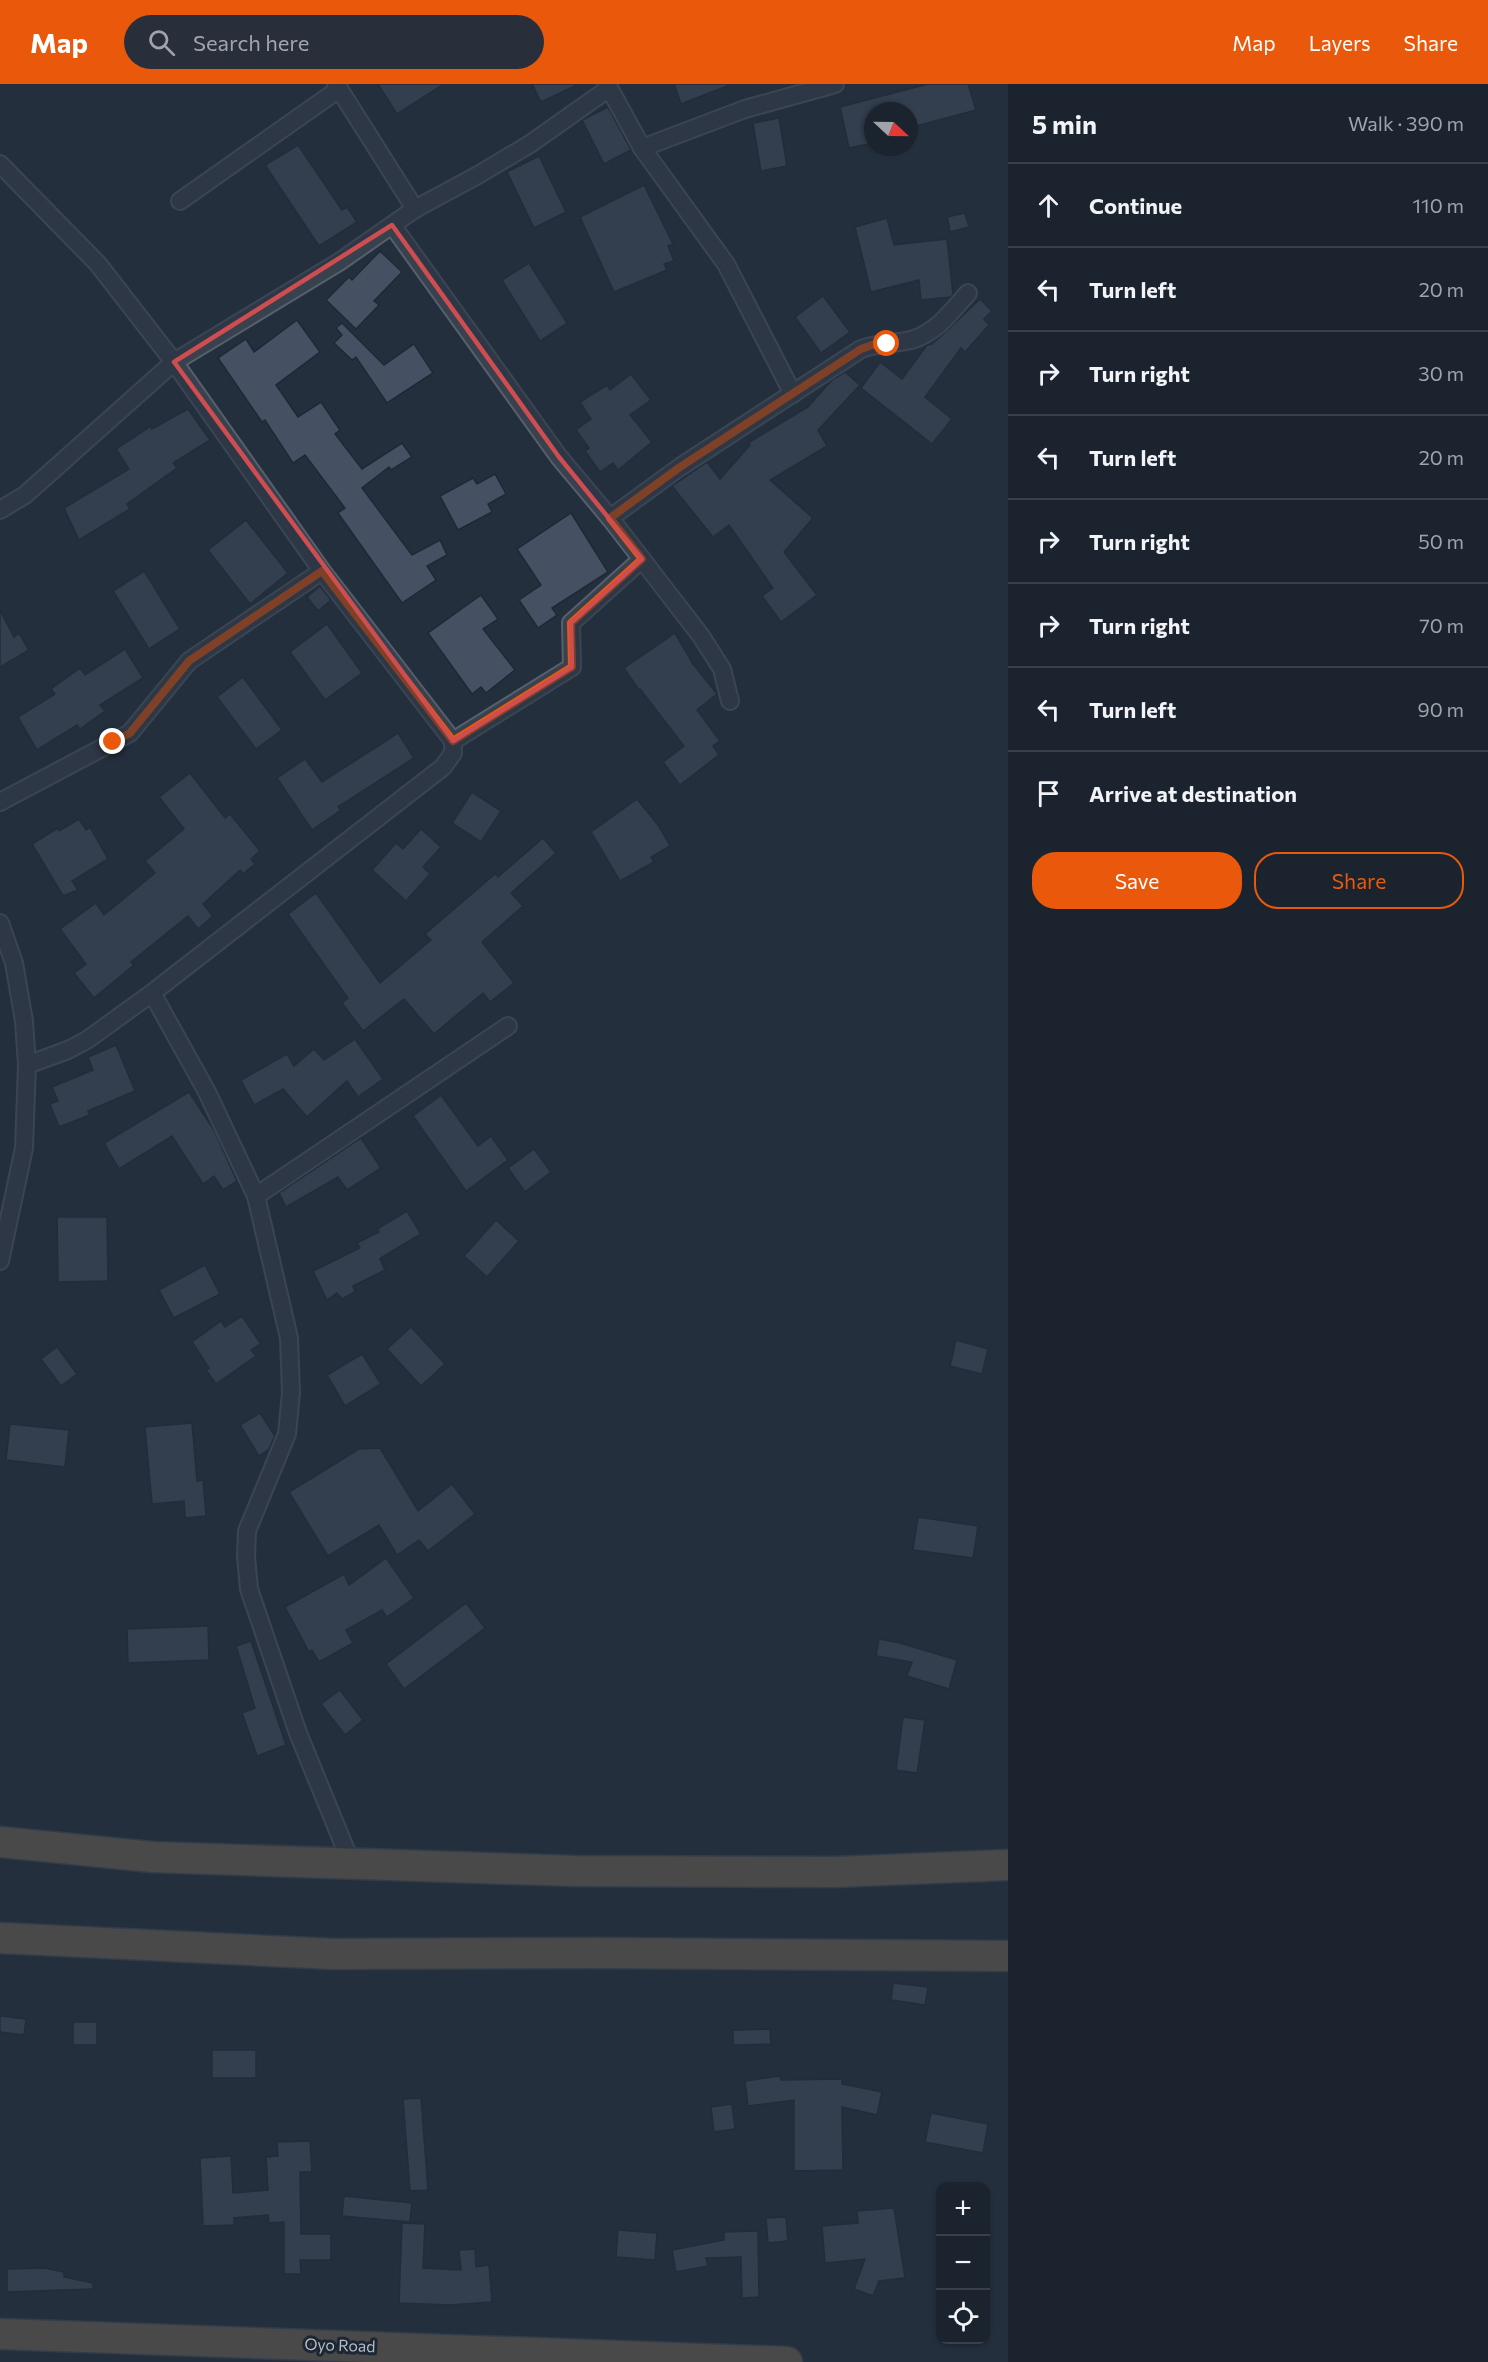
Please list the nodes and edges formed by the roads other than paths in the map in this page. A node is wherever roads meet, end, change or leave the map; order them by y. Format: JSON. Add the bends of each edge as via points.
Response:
{"nodes":[{"id":1,"x":835,"y":84,"type":"edge"},
{"id":2,"x":337,"y":86,"type":"edge"},
{"id":3,"x":607,"y":87,"type":"edge"},
{"id":4,"x":642,"y":148,"type":"junction"},
{"id":5,"x":0,"y":164,"type":"edge"},
{"id":6,"x":180,"y":201,"type":"dead end"},
{"id":7,"x":415,"y":209,"type":"junction"},
{"id":8,"x":392,"y":225,"type":"junction"},
{"id":9,"x":968,"y":293,"type":"dead end"},
{"id":10,"x":174,"y":362,"type":"junction"},
{"id":11,"x":793,"y":394,"type":"junction"},
{"id":12,"x":0,"y":510,"type":"edge"},
{"id":13,"x":610,"y":518,"type":"junction"},
{"id":14,"x":642,"y":559,"type":"junction"},
{"id":15,"x":322,"y":571,"type":"junction"},
{"id":16,"x":730,"y":701,"type":"dead end"},
{"id":17,"x":453,"y":741,"type":"junction"},
{"id":18,"x":0,"y":802,"type":"edge"},
{"id":19,"x":0,"y":923,"type":"edge"},
{"id":20,"x":152,"y":993,"type":"junction"},
{"id":21,"x":508,"y":1026,"type":"dead end"},
{"id":22,"x":27,"y":1065,"type":"junction"},
{"id":23,"x":256,"y":1196,"type":"junction"},
{"id":24,"x":0,"y":1261,"type":"edge"},
{"id":25,"x":0,"y":1842,"type":"edge"},
{"id":26,"x":352,"y":1865,"type":"junction"},
{"id":27,"x":1008,"y":1865,"type":"edge"},
{"id":28,"x":0,"y":1938,"type":"edge"},
{"id":29,"x":1008,"y":1956,"type":"edge"},
{"id":30,"x":0,"y":2334,"type":"edge"},
{"id":31,"x":787,"y":2362,"type":"edge"}],
"edges":[{"from":1,"to":4,"type":"street","via":[[745,109]]},
{"from":2,"to":6,"type":"street"},
{"from":2,"to":7,"type":"street"},
{"from":3,"to":4,"type":"street"},
{"from":3,"to":7,"type":"street","via":[[530,144]]},
{"from":4,"to":11,"type":"street","via":[[726,264]]},
{"from":5,"to":10,"type":"street","via":[[98,264]]},
{"from":7,"to":8,"type":"street"},
{"from":8,"to":10,"type":"street","via":[[339,262]]},
{"from":8,"to":13,"type":"street","via":[[559,457]]},
{"from":9,"to":11,"type":"street","via":[[938,327],[913,340],[861,349]]},
{"from":10,"to":12,"type":"street","via":[[25,495]]},
{"from":10,"to":15,"type":"street"},
{"from":11,"to":13,"type":"street"},
{"from":13,"to":14,"type":"street"},
{"from":14,"to":16,"type":"street","via":[[717,660]]},
{"from":14,"to":17,"type":"street","via":[[571,623],[572,667]]},
{"from":15,"to":17,"type":"street"},
{"from":15,"to":18,"type":"street","via":[[189,661],[130,733]]},
{"from":17,"to":20,"type":"street","via":[[453,753],[443,767]]},
{"from":19,"to":22,"type":"street","via":[[14,963]]},
{"from":20,"to":22,"type":"street","via":[[87,1040]]},
{"from":20,"to":23,"type":"street","via":[[207,1092]]},
{"from":21,"to":23,"type":"street"},
{"from":22,"to":24,"type":"street","via":[[24,1148]]},
{"from":23,"to":26,"type":"street","via":[[289,1338],[291,1394],[286,1434],[247,1531],[249,1588],[298,1733]]},
{"from":25,"to":26,"type":"highway","via":[[152,1857]]},
{"from":26,"to":27,"type":"highway","via":[[835,1872]]},
{"from":28,"to":29,"type":"highway","via":[[333,1954]]},
{"from":30,"to":31,"type":"highway","name":"Oyo Road"}]}
